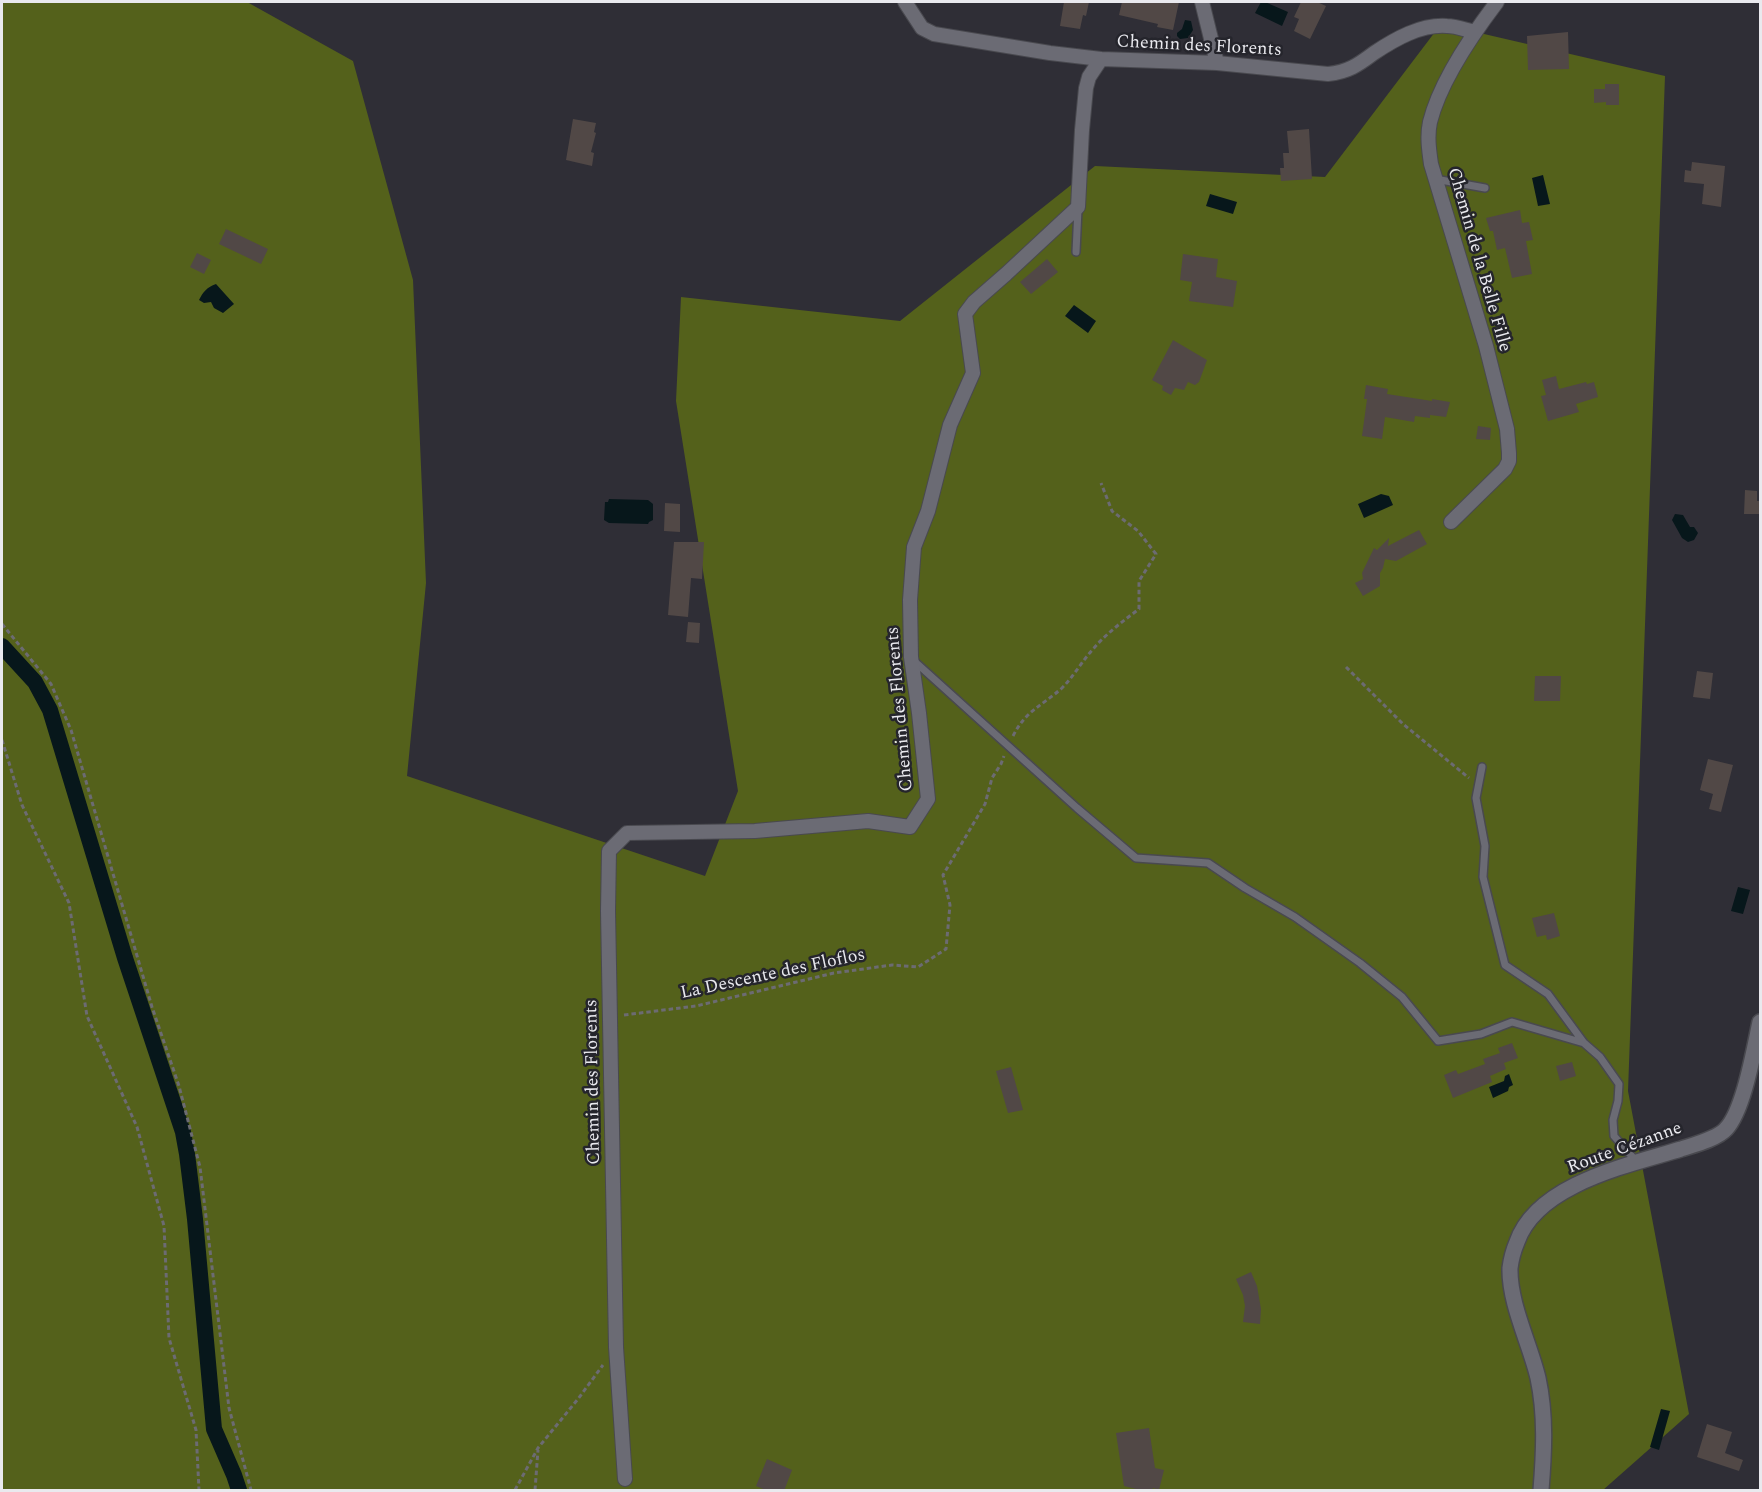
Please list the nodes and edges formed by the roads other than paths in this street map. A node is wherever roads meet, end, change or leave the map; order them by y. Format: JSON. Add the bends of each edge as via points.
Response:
{"nodes":[{"id":1,"x":905,"y":2,"type":"edge"},
{"id":2,"x":1202,"y":2,"type":"edge"},
{"id":3,"x":1497,"y":2,"type":"edge"},
{"id":4,"x":1475,"y":32,"type":"junction"},
{"id":5,"x":1101,"y":59,"type":"junction"},
{"id":6,"x":1217,"y":63,"type":"junction"},
{"id":7,"x":1435,"y":179,"type":"junction"},
{"id":8,"x":1485,"y":188,"type":"dead end"},
{"id":9,"x":1078,"y":207,"type":"junction"},
{"id":10,"x":1076,"y":252,"type":"dead end"},
{"id":11,"x":1451,"y":522,"type":"dead end"},
{"id":12,"x":911,"y":657,"type":"junction"},
{"id":13,"x":1482,"y":767,"type":"dead end"},
{"id":14,"x":1761,"y":1022,"type":"edge"},
{"id":15,"x":1584,"y":1043,"type":"junction"},
{"id":16,"x":1638,"y":1162,"type":"junction"},
{"id":17,"x":625,"y":1479,"type":"dead end"},
{"id":18,"x":1541,"y":1491,"type":"edge"}],
"edges":[{"from":1,"to":5,"type":"street","via":[[922,28],[934,34]]},
{"from":2,"to":6,"type":"street"},
{"from":3,"to":4,"type":"street","name":"Chemin de la Belle Fille"},
{"from":4,"to":6,"type":"street","name":"Chemin des Florents","via":[[1448,26],[1427,27],[1398,38],[1341,73]]},
{"from":4,"to":7,"type":"street","name":"Chemin de la Belle Fille","via":[[1443,88],[1430,124],[1428,143]]},
{"from":5,"to":6,"type":"street","name":"Chemin des Florents"},
{"from":5,"to":9,"type":"street","name":"Chemin des Florents","via":[[1086,88]]},
{"from":7,"to":8,"type":"lane"},
{"from":7,"to":11,"type":"street","name":"Chemin de la Belle Fille","via":[[1486,346],[1509,443],[1505,468]]},
{"from":9,"to":10,"type":"lane"},
{"from":9,"to":12,"type":"street","name":"Chemin des Florents","via":[[965,314],[973,373],[950,425],[928,511],[914,547]]},
{"from":12,"to":15,"type":"lane","via":[[1136,858],[1208,863],[1360,963],[1402,997],[1438,1041],[1481,1034],[1512,1022]]},
{"from":12,"to":17,"type":"street","name":"Chemin des Florents","via":[[928,799],[910,827],[868,821],[755,831],[627,833],[609,851],[616,1347]]},
{"from":13,"to":15,"type":"lane","via":[[1476,798],[1485,846],[1483,877],[1505,965],[1548,994]]},
{"from":14,"to":16,"type":"street","name":"Route Cézanne","via":[[1744,1091],[1725,1130],[1704,1142]]},
{"from":15,"to":16,"type":"lane","via":[[1600,1057],[1618,1084],[1614,1137]]},
{"from":16,"to":18,"type":"street","name":"Route Cézanne","via":[[1582,1182],[1551,1200],[1531,1215],[1517,1240],[1510,1268],[1513,1295],[1538,1378],[1544,1425]]}]}
